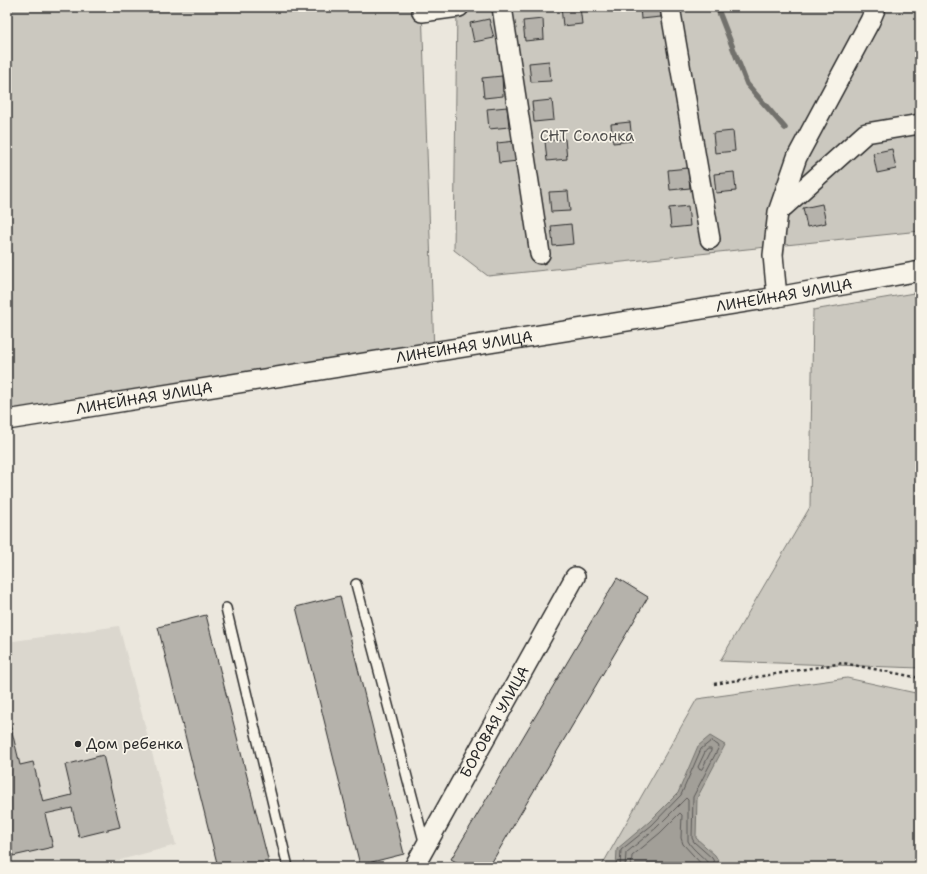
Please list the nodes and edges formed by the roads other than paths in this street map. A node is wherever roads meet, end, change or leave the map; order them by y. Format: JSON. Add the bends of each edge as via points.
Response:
{"nodes":[{"id":1,"x":459,"y":7,"type":"edge"},
{"id":2,"x":502,"y":7,"type":"edge"},
{"id":3,"x":670,"y":7,"type":"edge"},
{"id":4,"x":876,"y":7,"type":"edge"},
{"id":5,"x":422,"y":12,"type":"dead end"},
{"id":6,"x":920,"y":124,"type":"edge"},
{"id":7,"x":778,"y":212,"type":"junction"},
{"id":8,"x":710,"y":238,"type":"dead end"},
{"id":9,"x":540,"y":254,"type":"dead end"},
{"id":10,"x":920,"y":271,"type":"edge"},
{"id":11,"x":777,"y":297,"type":"junction"},
{"id":12,"x":7,"y":420,"type":"edge"},
{"id":13,"x":575,"y":577,"type":"dead end"},
{"id":14,"x":356,"y":584,"type":"dead end"},
{"id":15,"x":226,"y":608,"type":"dead end"},
{"id":16,"x":426,"y":846,"type":"junction"},
{"id":17,"x":288,"y":867,"type":"edge"},
{"id":18,"x":414,"y":867,"type":"edge"}],
"edges":[{"from":1,"to":5,"type":"street"},
{"from":2,"to":9,"type":"street"},
{"from":3,"to":8,"type":"street"},
{"from":4,"to":7,"type":"street","via":[[797,157]]},
{"from":6,"to":7,"type":"street","via":[[866,133]]},
{"from":7,"to":11,"type":"street","via":[[773,255]]},
{"from":10,"to":11,"type":"street","name":"ЛИНЕЙНАЯ УЛИЦА"},
{"from":11,"to":12,"type":"street","name":"ЛИНЕЙНАЯ УЛИЦА"},
{"from":13,"to":16,"type":"street","name":"БОРОВАЯ УЛИЦА"},
{"from":14,"to":16,"type":"lane"},
{"from":15,"to":17,"type":"lane"},
{"from":16,"to":18,"type":"street","name":"БОРОВАЯ УЛИЦА"}]}
